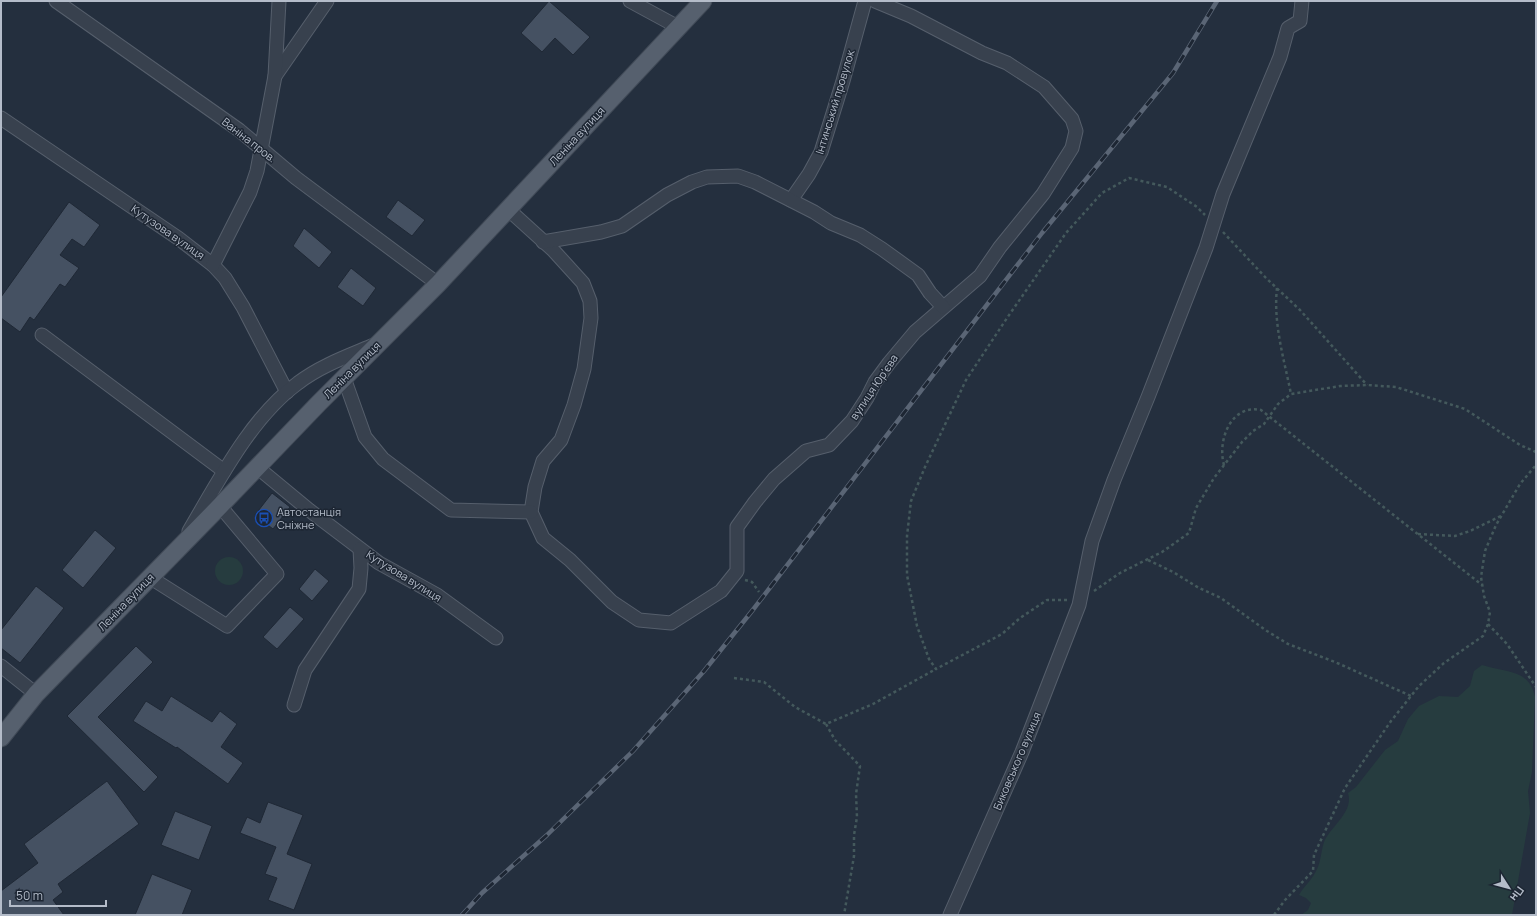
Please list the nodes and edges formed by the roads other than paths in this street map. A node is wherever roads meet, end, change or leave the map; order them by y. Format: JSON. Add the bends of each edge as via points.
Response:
{"nodes":[{"id":1,"x":56,"y":1,"type":"edge"},
{"id":2,"x":279,"y":1,"type":"edge"},
{"id":3,"x":328,"y":1,"type":"edge"},
{"id":4,"x":703,"y":1,"type":"edge"},
{"id":5,"x":865,"y":1,"type":"edge"},
{"id":6,"x":875,"y":1,"type":"edge"},
{"id":7,"x":1302,"y":1,"type":"edge"},
{"id":8,"x":640,"y":3,"type":"edge"},
{"id":9,"x":678,"y":26,"type":"junction"},
{"id":10,"x":274,"y":76,"type":"junction"},
{"id":11,"x":1,"y":118,"type":"edge"},
{"id":12,"x":262,"y":148,"type":"junction"},
{"id":13,"x":791,"y":200,"type":"junction"},
{"id":14,"x":508,"y":210,"type":"junction"},
{"id":15,"x":543,"y":242,"type":"junction"},
{"id":16,"x":214,"y":265,"type":"junction"},
{"id":17,"x":438,"y":284,"type":"junction"},
{"id":18,"x":943,"y":307,"type":"junction"},
{"id":19,"x":42,"y":335,"type":"dead end"},
{"id":20,"x":379,"y":343,"type":"junction"},
{"id":21,"x":344,"y":378,"type":"junction"},
{"id":22,"x":287,"y":392,"type":"junction"},
{"id":23,"x":257,"y":467,"type":"junction"},
{"id":24,"x":224,"y":471,"type":"junction"},
{"id":25,"x":220,"y":506,"type":"junction"},
{"id":26,"x":530,"y":512,"type":"junction"},
{"id":27,"x":181,"y":546,"type":"junction"},
{"id":28,"x":360,"y":549,"type":"junction"},
{"id":29,"x":151,"y":578,"type":"junction"},
{"id":30,"x":496,"y":638,"type":"dead end"},
{"id":31,"x":1,"y":666,"type":"edge"},
{"id":32,"x":36,"y":694,"type":"junction"},
{"id":33,"x":294,"y":705,"type":"dead end"},
{"id":34,"x":1,"y":738,"type":"edge"},
{"id":35,"x":950,"y":915,"type":"edge"}],
"edges":[{"from":1,"to":12,"type":"street","name":"Ваніна пров."},
{"from":2,"to":10,"type":"street"},
{"from":3,"to":10,"type":"street"},
{"from":4,"to":9,"type":"main road","name":"Леніна вулиця"},
{"from":5,"to":13,"type":"street","name":"Інтинський провулок","via":[[821,152]]},
{"from":6,"to":18,"type":"street","name":"вулиця Юр'єва","via":[[1007,63],[1027,75],[1044,87],[1072,119],[1076,131],[1072,148],[1043,194],[980,276]]},
{"from":7,"to":35,"type":"street","name":"Биковського вулиця","via":[[1300,21],[1288,28],[1280,57],[1223,194],[1206,248],[1114,480],[1092,541],[1079,605],[1022,752]]},
{"from":8,"to":9,"type":"street"},
{"from":9,"to":14,"type":"main road","name":"Леніна вулиця"},
{"from":10,"to":12,"type":"street"},
{"from":11,"to":16,"type":"street","name":"Кутузова вулиця"},
{"from":12,"to":16,"type":"street","via":[[250,192]]},
{"from":12,"to":17,"type":"street","name":"Ваніна пров.","via":[[296,178]]},
{"from":13,"to":15,"type":"street","via":[[738,176],[707,177],[667,195],[622,226]]},
{"from":13,"to":18,"type":"street","via":[[831,223],[860,235],[899,261],[918,276]]},
{"from":14,"to":15,"type":"street"},
{"from":14,"to":17,"type":"main road","name":"Леніна вулиця"},
{"from":15,"to":26,"type":"street","via":[[583,283],[590,301],[591,318],[584,368],[574,405],[562,440],[543,460]]},
{"from":16,"to":22,"type":"street","name":"Кутузова вулиця","via":[[243,307]]},
{"from":17,"to":20,"type":"main road","name":"Леніна вулиця"},
{"from":18,"to":26,"type":"street","name":"вулиця Юр'єва","via":[[915,332],[889,363],[852,421],[829,445],[806,451],[774,479],[755,502],[737,527],[737,570],[721,591],[671,623],[639,620],[612,602],[570,560],[543,538]]},
{"from":19,"to":24,"type":"street"},
{"from":20,"to":21,"type":"main road","name":"Леніна вулиця"},
{"from":20,"to":22,"type":"street","via":[[312,374]]},
{"from":21,"to":23,"type":"main road","name":"Леніна вулиця"},
{"from":21,"to":26,"type":"street","via":[[365,437],[383,459],[451,510]]},
{"from":22,"to":24,"type":"street","via":[[256,426]]},
{"from":23,"to":25,"type":"main road","name":"Леніна вулиця"},
{"from":23,"to":28,"type":"street","name":"Кутузова вулиця"},
{"from":24,"to":27,"type":"street"},
{"from":25,"to":27,"type":"main road","name":"Леніна вулиця"},
{"from":25,"to":29,"type":"street","via":[[277,574],[227,626]]},
{"from":27,"to":29,"type":"main road","name":"Леніна вулиця"},
{"from":28,"to":30,"type":"street","name":"Кутузова вулиця","via":[[379,563],[437,596]]},
{"from":28,"to":33,"type":"street","via":[[358,589],[305,670]]},
{"from":29,"to":32,"type":"main road","name":"Леніна вулиця"},
{"from":31,"to":32,"type":"street"},
{"from":32,"to":34,"type":"main road","name":"Леніна вулиця"}]}
